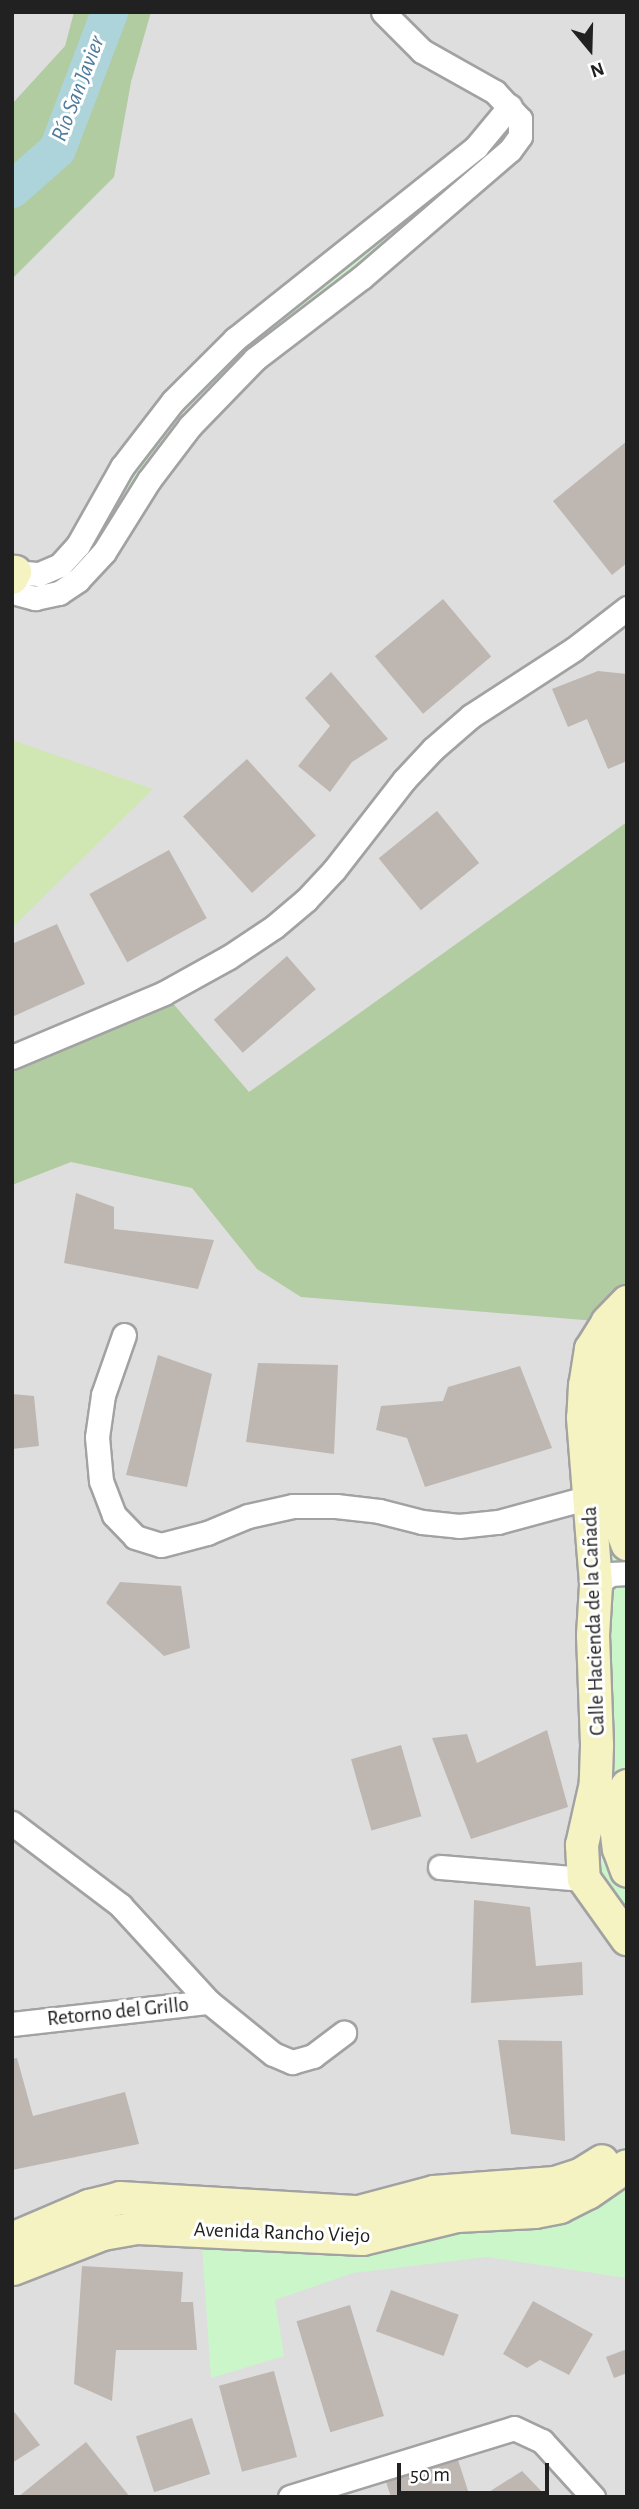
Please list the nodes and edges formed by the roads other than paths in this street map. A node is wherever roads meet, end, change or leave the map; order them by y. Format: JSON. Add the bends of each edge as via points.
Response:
{"nodes":[{"id":1,"x":383,"y":12,"type":"edge"},
{"id":2,"x":13,"y":578,"type":"edge"},
{"id":3,"x":627,"y":608,"type":"edge"},
{"id":4,"x":12,"y":1057,"type":"edge"},
{"id":5,"x":627,"y":1302,"type":"edge"},
{"id":6,"x":124,"y":1335,"type":"dead end"},
{"id":7,"x":627,"y":1340,"type":"edge"},
{"id":8,"x":602,"y":1493,"type":"junction"},
{"id":9,"x":627,"y":1544,"type":"edge"},
{"id":10,"x":627,"y":1573,"type":"edge"},
{"id":11,"x":596,"y":1585,"type":"junction"},
{"id":12,"x":627,"y":1786,"type":"edge"},
{"id":13,"x":12,"y":1823,"type":"edge"},
{"id":14,"x":440,"y":1867,"type":"dead end"},
{"id":15,"x":627,"y":1871,"type":"edge"},
{"id":16,"x":584,"y":1879,"type":"junction"},
{"id":17,"x":627,"y":1939,"type":"edge"},
{"id":18,"x":209,"y":2002,"type":"junction"},
{"id":19,"x":12,"y":2024,"type":"edge"},
{"id":20,"x":344,"y":2033,"type":"dead end"},
{"id":21,"x":627,"y":2146,"type":"edge"},
{"id":22,"x":627,"y":2166,"type":"edge"},
{"id":23,"x":306,"y":2223,"type":"junction"},
{"id":24,"x":12,"y":2239,"type":"edge"},
{"id":25,"x":13,"y":2268,"type":"edge"},
{"id":26,"x":12,"y":2287,"type":"edge"},
{"id":27,"x":290,"y":2497,"type":"edge"},
{"id":28,"x":593,"y":2497,"type":"edge"}],
"edges":[{"from":1,"to":2,"type":"street","via":[[422,51],[495,92],[510,106],[475,146],[235,339],[173,401],[122,467],[78,545],[60,565]]},
{"from":3,"to":4,"type":"street","via":[[574,649],[471,716],[433,749],[334,870],[274,927],[164,993]]},
{"from":5,"to":8,"type":"street","name":"Calle Hacienda de la Cañada","via":[[591,1349],[583,1418]]},
{"from":6,"to":8,"type":"street","via":[[103,1395],[97,1437],[101,1481],[114,1515],[135,1537],[161,1545],[293,1506],[358,1509],[459,1527],[498,1522]]},
{"from":7,"to":8,"type":"street","name":"Calle Hacienda de la Cañada","via":[[611,1386]]},
{"from":8,"to":9,"type":"street","name":"Calle Hacienda de la Cañada"},
{"from":8,"to":11,"type":"street","name":"Calle Hacienda de la Cañada"},
{"from":10,"to":11,"type":"street","via":[[610,1574]]},
{"from":11,"to":16,"type":"street","name":"Calle Hacienda de la Cañada","via":[[596,1783],[582,1845]]},
{"from":12,"to":15,"type":"street","via":[[615,1818]]},
{"from":13,"to":18,"type":"street","name":"Retorno del Grillo","via":[[120,1905]]},
{"from":14,"to":16,"type":"street"},
{"from":16,"to":17,"type":"street"},
{"from":18,"to":19,"type":"street","name":"Retorno del Grillo"},
{"from":18,"to":20,"type":"street","via":[[273,2053],[292,2062],[313,2056]]},
{"from":21,"to":23,"type":"street","name":"Avenida Rancho Viejo","via":[[580,2175],[555,2183],[433,2192]]},
{"from":22,"to":23,"type":"street","name":"Avenida Rancho Viejo","via":[[588,2193],[560,2207],[536,2212],[457,2216],[363,2239]]},
{"from":23,"to":24,"type":"street","name":"Avenida Rancho Viejo","via":[[212,2202],[120,2198],[89,2206]]},
{"from":23,"to":25,"type":"street","name":"Avenida Rancho Viejo","via":[[138,2228],[103,2234]]},
{"from":25,"to":26,"type":"street"},
{"from":27,"to":28,"type":"street","via":[[514,2428],[542,2441]]}]}
